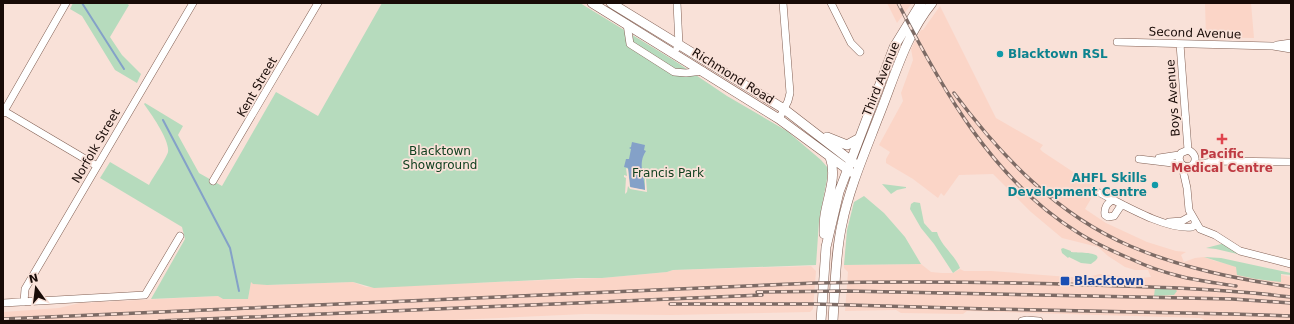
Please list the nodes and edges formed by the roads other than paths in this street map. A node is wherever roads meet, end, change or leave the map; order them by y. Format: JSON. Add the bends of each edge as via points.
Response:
{"nodes":[{"id":1,"x":66,"y":3,"type":"edge"},
{"id":2,"x":193,"y":3,"type":"edge"},
{"id":3,"x":318,"y":3,"type":"edge"},
{"id":4,"x":592,"y":3,"type":"edge"},
{"id":5,"x":611,"y":3,"type":"edge"},
{"id":6,"x":676,"y":3,"type":"edge"},
{"id":7,"x":783,"y":3,"type":"edge"},
{"id":8,"x":831,"y":3,"type":"edge"},
{"id":9,"x":921,"y":3,"type":"edge"},
{"id":10,"x":932,"y":3,"type":"edge"},
{"id":11,"x":628,"y":24,"type":"junction"},
{"id":12,"x":1117,"y":42,"type":"dead end"},
{"id":13,"x":1291,"y":43,"type":"edge"},
{"id":14,"x":1180,"y":44,"type":"junction"},
{"id":15,"x":679,"y":45,"type":"junction"},
{"id":16,"x":1273,"y":46,"type":"junction"},
{"id":17,"x":1291,"y":49,"type":"edge"},
{"id":18,"x":860,"y":52,"type":"dead end"},
{"id":19,"x":674,"y":53,"type":"junction"},
{"id":20,"x":703,"y":72,"type":"junction"},
{"id":21,"x":784,"y":109,"type":"junction"},
{"id":22,"x":4,"y":112,"type":"edge"},
{"id":23,"x":779,"y":119,"type":"junction"},
{"id":24,"x":812,"y":130,"type":"junction"},
{"id":25,"x":858,"y":140,"type":"junction"},
{"id":26,"x":1188,"y":150,"type":"junction"},
{"id":27,"x":1179,"y":155,"type":"junction"},
{"id":28,"x":1194,"y":155,"type":"junction"},
{"id":29,"x":830,"y":157,"type":"junction"},
{"id":30,"x":1139,"y":159,"type":"dead end"},
{"id":31,"x":850,"y":160,"type":"junction"},
{"id":32,"x":1151,"y":160,"type":"junction"},
{"id":33,"x":1219,"y":161,"type":"junction"},
{"id":34,"x":1291,"y":162,"type":"edge"},
{"id":35,"x":1186,"y":165,"type":"junction"},
{"id":36,"x":97,"y":166,"type":"junction"},
{"id":37,"x":860,"y":167,"type":"junction"},
{"id":38,"x":847,"y":169,"type":"junction"},
{"id":39,"x":856,"y":177,"type":"junction"},
{"id":40,"x":213,"y":181,"type":"dead end"},
{"id":41,"x":1100,"y":193,"type":"dead end"},
{"id":42,"x":1114,"y":200,"type":"junction"},
{"id":43,"x":1123,"y":205,"type":"junction"},
{"id":44,"x":1193,"y":218,"type":"junction"},
{"id":45,"x":180,"y":236,"type":"dead end"},
{"id":46,"x":826,"y":247,"type":"junction"},
{"id":47,"x":1291,"y":264,"type":"edge"},
{"id":48,"x":24,"y":302,"type":"junction"},
{"id":49,"x":3,"y":303,"type":"edge"},
{"id":50,"x":821,"y":321,"type":"edge"},
{"id":51,"x":833,"y":321,"type":"edge"},
{"id":52,"x":1022,"y":321,"type":"edge"},
{"id":53,"x":1039,"y":321,"type":"edge"}],
"edges":[{"from":1,"to":22,"type":"street"},
{"from":2,"to":36,"type":"street","name":"Norfolk Street"},
{"from":3,"to":40,"type":"street","name":"Kent Street"},
{"from":4,"to":11,"type":"main road","name":"Richmond Road"},
{"from":5,"to":15,"type":"main road","name":"Richmond Road"},
{"from":6,"to":15,"type":"street"},
{"from":7,"to":21,"type":"street","via":[[790,93]]},
{"from":8,"to":18,"type":"street","via":[[851,43]]},
{"from":9,"to":25,"type":"main road","name":"Third Avenue","via":[[894,47]]},
{"from":10,"to":37,"type":"main road","name":"Third Avenue","via":[[903,53]]},
{"from":11,"to":19,"type":"main road","name":"Richmond Road"},
{"from":11,"to":20,"type":"street","via":[[630,44],[674,72]]},
{"from":12,"to":14,"type":"street","name":"Second Avenue"},
{"from":13,"to":16,"type":"street","name":"Second Avenue"},
{"from":14,"to":16,"type":"street","name":"Second Avenue"},
{"from":14,"to":26,"type":"street","name":"Boys Avenue"},
{"from":15,"to":19,"type":"street"},
{"from":15,"to":21,"type":"main road","name":"Richmond Road"},
{"from":16,"to":17,"type":"street","name":"Second Avenue"},
{"from":19,"to":20,"type":"main road","name":"Richmond Road"},
{"from":20,"to":23,"type":"main road","name":"Richmond Road"},
{"from":21,"to":23,"type":"street"},
{"from":21,"to":24,"type":"main road","name":"Richmond Road"},
{"from":22,"to":36,"type":"street"},
{"from":23,"to":29,"type":"main road","name":"Richmond Road"},
{"from":24,"to":25,"type":"main road","via":[[843,145]]},
{"from":24,"to":31,"type":"main road","name":"Richmond Road"},
{"from":25,"to":31,"type":"main road","name":"Third Avenue"},
{"from":26,"to":27,"type":"street"},
{"from":26,"to":28,"type":"street"},
{"from":27,"to":32,"type":"street"},
{"from":27,"to":35,"type":"street","via":[[1178,160]]},
{"from":28,"to":33,"type":"street"},
{"from":28,"to":35,"type":"street","via":[[1195,160]]},
{"from":29,"to":38,"type":"main road","name":"Richmond Road"},
{"from":29,"to":46,"type":"main road","via":[[833,172],[825,216]]},
{"from":30,"to":32,"type":"street"},
{"from":31,"to":37,"type":"main road","name":"Richmond Road"},
{"from":31,"to":38,"type":"main road","name":"Third Avenue"},
{"from":32,"to":35,"type":"street"},
{"from":33,"to":34,"type":"street"},
{"from":33,"to":35,"type":"street"},
{"from":35,"to":44,"type":"street","via":[[1189,210]]},
{"from":36,"to":48,"type":"street","name":"Norfolk Street","via":[[25,289]]},
{"from":37,"to":39,"type":"main road","name":"Third Avenue"},
{"from":38,"to":39,"type":"main road","name":"Richmond Road"},
{"from":38,"to":46,"type":"main road","name":"Third Avenue"},
{"from":39,"to":51,"type":"main road","name":"Third Avenue","via":[[841,225]]},
{"from":41,"to":42,"type":"street"},
{"from":42,"to":43,"type":"street"},
{"from":42,"to":43,"type":"street","via":[[1106,208],[1105,215],[1108,217],[1114,216]]},
{"from":43,"to":44,"type":"street","via":[[1160,222]]},
{"from":44,"to":47,"type":"street","via":[[1202,230],[1240,251]]},
{"from":45,"to":48,"type":"street","via":[[145,295]]},
{"from":46,"to":50,"type":"main road"},
{"from":48,"to":49,"type":"street"},
{"from":52,"to":53,"type":"street"}]}
